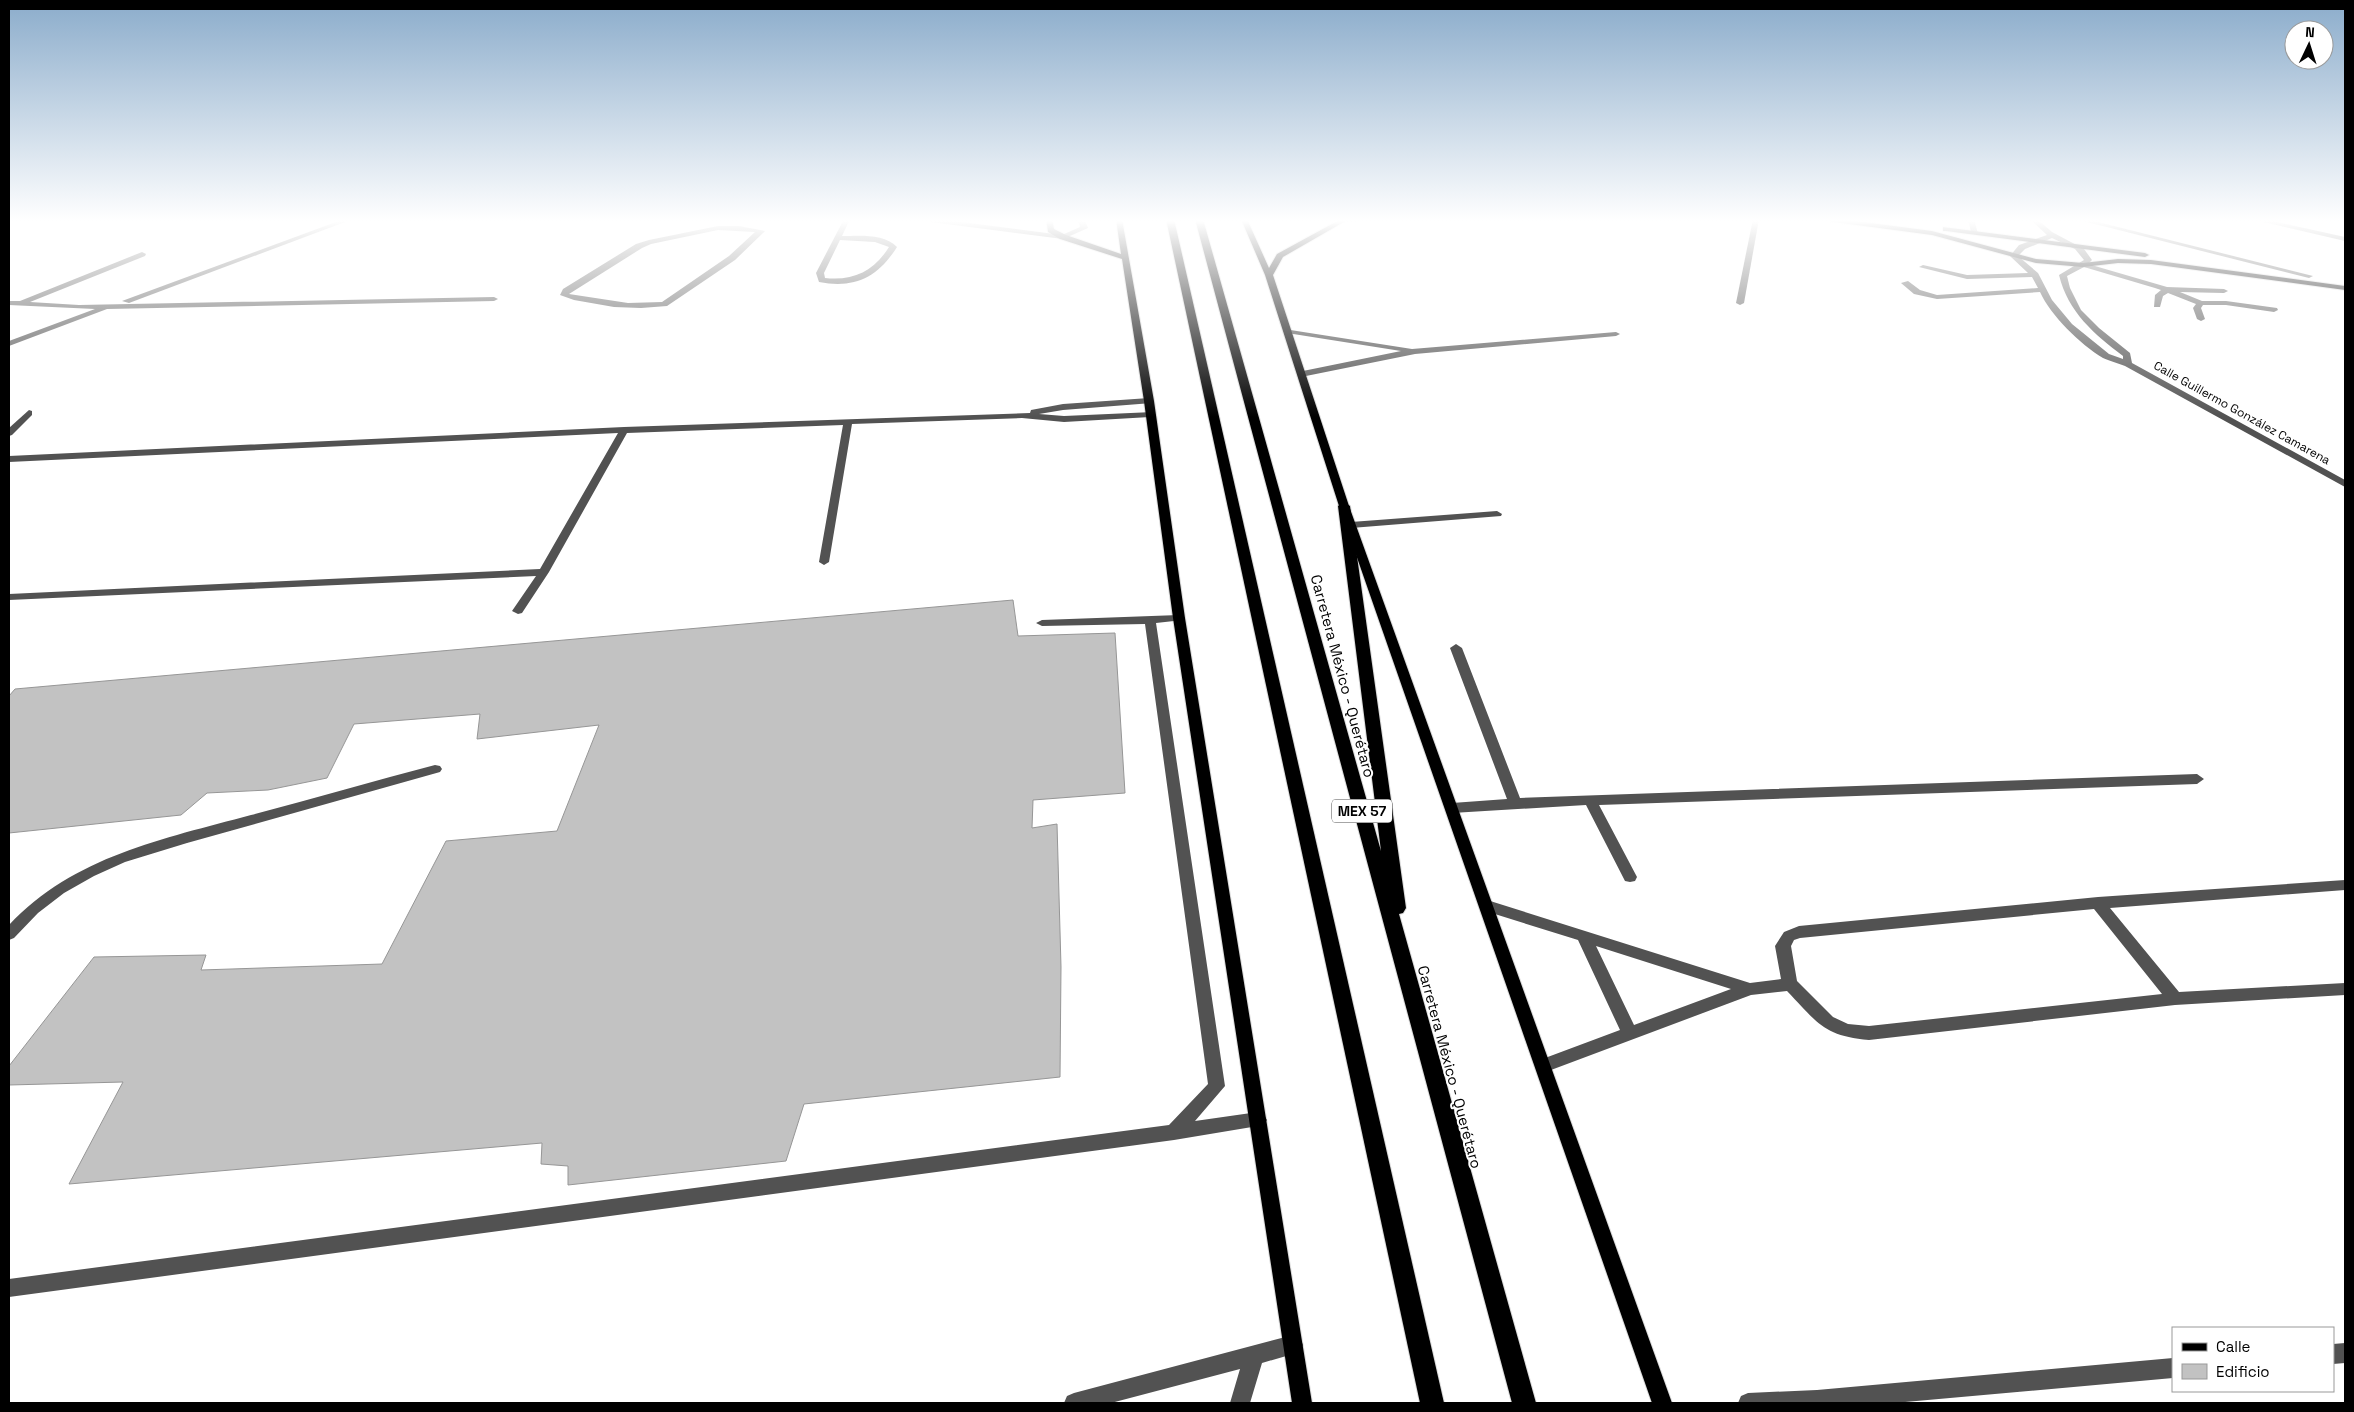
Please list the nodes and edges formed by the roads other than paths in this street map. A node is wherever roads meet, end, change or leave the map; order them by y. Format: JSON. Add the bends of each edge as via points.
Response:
{"nodes":[{"id":1,"x":65,"y":285,"type":"edge"},
{"id":2,"x":169,"y":285,"type":"edge"},
{"id":3,"x":576,"y":285,"type":"edge"},
{"id":4,"x":692,"y":285,"type":"edge"},
{"id":5,"x":1129,"y":285,"type":"edge"},
{"id":6,"x":1185,"y":285,"type":"edge"},
{"id":7,"x":1218,"y":285,"type":"edge"},
{"id":8,"x":1272,"y":285,"type":"edge"},
{"id":9,"x":1744,"y":285,"type":"edge"},
{"id":10,"x":1908,"y":285,"type":"edge"},
{"id":11,"x":2040,"y":285,"type":"edge"},
{"id":12,"x":2066,"y":285,"type":"edge"},
{"id":13,"x":2154,"y":285,"type":"edge"},
{"id":14,"x":2322,"y":285,"type":"edge"},
{"id":15,"x":2345,"y":288,"type":"edge"},
{"id":16,"x":2169,"y":289,"type":"junction"},
{"id":17,"x":2042,"y":290,"type":"junction"},
{"id":18,"x":2224,"y":291,"type":"dead end"},
{"id":19,"x":494,"y":298,"type":"dead end"},
{"id":20,"x":9,"y":303,"type":"edge"},
{"id":21,"x":1740,"y":303,"type":"dead end"},
{"id":22,"x":2201,"y":303,"type":"junction"},
{"id":23,"x":18,"y":304,"type":"junction"},
{"id":24,"x":116,"y":304,"type":"junction"},
{"id":25,"x":2157,"y":305,"type":"dead end"},
{"id":26,"x":2274,"y":310,"type":"dead end"},
{"id":27,"x":2201,"y":319,"type":"dead end"},
{"id":28,"x":1287,"y":330,"type":"junction"},
{"id":29,"x":1616,"y":334,"type":"dead end"},
{"id":30,"x":9,"y":344,"type":"edge"},
{"id":31,"x":1415,"y":351,"type":"junction"},
{"id":32,"x":2128,"y":364,"type":"junction"},
{"id":33,"x":1301,"y":374,"type":"junction"},
{"id":34,"x":1150,"y":407,"type":"junction"},
{"id":35,"x":30,"y":413,"type":"dead end"},
{"id":36,"x":848,"y":422,"type":"junction"},
{"id":37,"x":624,"y":430,"type":"junction"},
{"id":38,"x":9,"y":433,"type":"edge"},
{"id":39,"x":9,"y":459,"type":"edge"},
{"id":40,"x":2345,"y":484,"type":"edge"},
{"id":41,"x":1344,"y":506,"type":"junction"},
{"id":42,"x":1497,"y":514,"type":"dead end"},
{"id":43,"x":1351,"y":525,"type":"junction"},
{"id":44,"x":824,"y":562,"type":"dead end"},
{"id":45,"x":544,"y":572,"type":"junction"},
{"id":46,"x":9,"y":597,"type":"edge"},
{"id":47,"x":518,"y":611,"type":"dead end"},
{"id":48,"x":1179,"y":618,"type":"junction"},
{"id":49,"x":1150,"y":620,"type":"junction"},
{"id":50,"x":1042,"y":623,"type":"dead end"},
{"id":51,"x":1456,"y":648,"type":"dead end"},
{"id":52,"x":435,"y":769,"type":"dead end"},
{"id":53,"x":2198,"y":779,"type":"dead end"},
{"id":54,"x":1515,"y":802,"type":"junction"},
{"id":55,"x":1591,"y":802,"type":"junction"},
{"id":56,"x":1452,"y":808,"type":"junction"},
{"id":57,"x":1630,"y":877,"type":"dead end"},
{"id":58,"x":2345,"y":885,"type":"edge"},
{"id":59,"x":2098,"y":903,"type":"junction"},
{"id":60,"x":1487,"y":906,"type":"junction"},
{"id":61,"x":9,"y":934,"type":"edge"},
{"id":62,"x":1584,"y":938,"type":"junction"},
{"id":63,"x":1404,"y":964,"type":"junction"},
{"id":64,"x":1790,"y":984,"type":"junction"},
{"id":65,"x":1750,"y":989,"type":"junction"},
{"id":66,"x":2345,"y":990,"type":"edge"},
{"id":67,"x":2176,"y":999,"type":"junction"},
{"id":68,"x":1630,"y":1034,"type":"junction"},
{"id":69,"x":1543,"y":1066,"type":"junction"},
{"id":70,"x":1258,"y":1120,"type":"junction"},
{"id":71,"x":1174,"y":1132,"type":"junction"},
{"id":72,"x":9,"y":1288,"type":"edge"},
{"id":73,"x":1293,"y":1345,"type":"junction"},
{"id":74,"x":1254,"y":1356,"type":"junction"},
{"id":75,"x":2172,"y":1368,"type":"edge"},
{"id":76,"x":1074,"y":1403,"type":"edge"},
{"id":77,"x":1240,"y":1403,"type":"edge"},
{"id":78,"x":1302,"y":1403,"type":"edge"},
{"id":79,"x":1432,"y":1403,"type":"edge"},
{"id":80,"x":1524,"y":1403,"type":"edge"},
{"id":81,"x":1662,"y":1403,"type":"edge"},
{"id":82,"x":1748,"y":1403,"type":"edge"}],
"edges":[{"from":1,"to":23,"type":"street"},
{"from":2,"to":24,"type":"street"},
{"from":3,"to":4,"type":"street","via":[[564,295],[652,307],[664,304]]},
{"from":5,"to":34,"type":"main road"},
{"from":6,"to":79,"type":"highway"},
{"from":7,"to":63,"type":"highway","name":"Carretera México - Querétaro","number":"MEX 57"},
{"from":8,"to":28,"type":"main road"},
{"from":9,"to":21,"type":"street"},
{"from":10,"to":17,"type":"street","via":[[1917,292],[1936,297]]},
{"from":11,"to":17,"type":"street","name":"Calle Guillermo González Camarena"},
{"from":12,"to":32,"type":"street","name":"Calle Guillermo González Camarena","via":[[2071,302],[2100,335],[2127,355]]},
{"from":13,"to":16,"type":"street"},
{"from":14,"to":15,"type":"main road"},
{"from":16,"to":18,"type":"street"},
{"from":16,"to":22,"type":"street"},
{"from":16,"to":25,"type":"street","via":[[2159,295]]},
{"from":17,"to":32,"type":"street","name":"Calle Guillermo González Camarena","via":[[2074,331],[2106,356]]},
{"from":19,"to":24,"type":"street"},
{"from":20,"to":23,"type":"street"},
{"from":22,"to":26,"type":"street"},
{"from":22,"to":27,"type":"street","via":[[2197,308]]},
{"from":23,"to":24,"type":"street","via":[[79,307]]},
{"from":24,"to":30,"type":"street"},
{"from":28,"to":31,"type":"street"},
{"from":28,"to":33,"type":"main road"},
{"from":29,"to":31,"type":"street"},
{"from":31,"to":33,"type":"street"},
{"from":32,"to":40,"type":"street","name":"Calle Guillermo González Camarena"},
{"from":33,"to":41,"type":"main road"},
{"from":34,"to":36,"type":"street","via":[[1072,418],[1022,415]]},
{"from":34,"to":48,"type":"main road"},
{"from":35,"to":38,"type":"street"},
{"from":36,"to":37,"type":"street"},
{"from":36,"to":44,"type":"street"},
{"from":37,"to":39,"type":"street"},
{"from":37,"to":45,"type":"street"},
{"from":41,"to":43,"type":"main road"},
{"from":41,"to":63,"type":"highway"},
{"from":42,"to":43,"type":"street"},
{"from":43,"to":56,"type":"main road"},
{"from":45,"to":46,"type":"street"},
{"from":45,"to":47,"type":"street"},
{"from":48,"to":49,"type":"street"},
{"from":48,"to":70,"type":"main road"},
{"from":49,"to":50,"type":"street"},
{"from":49,"to":71,"type":"street","via":[[1216,1086]]},
{"from":51,"to":54,"type":"street"},
{"from":52,"to":61,"type":"street","via":[[139,852],[77,877],[45,898]]},
{"from":53,"to":55,"type":"street"},
{"from":54,"to":55,"type":"street"},
{"from":54,"to":56,"type":"street"},
{"from":55,"to":57,"type":"street"},
{"from":56,"to":60,"type":"main road"},
{"from":58,"to":59,"type":"street"},
{"from":59,"to":64,"type":"street","via":[[1799,932],[1789,936],[1783,946]]},
{"from":59,"to":67,"type":"street"},
{"from":60,"to":62,"type":"street"},
{"from":60,"to":69,"type":"main road"},
{"from":62,"to":65,"type":"street"},
{"from":62,"to":68,"type":"street"},
{"from":63,"to":80,"type":"highway","name":"Carretera México - Querétaro","number":"MEX 57"},
{"from":64,"to":65,"type":"street"},
{"from":64,"to":67,"type":"street","via":[[1827,1022],[1846,1031],[1869,1033]]},
{"from":65,"to":68,"type":"street"},
{"from":66,"to":67,"type":"street"},
{"from":68,"to":69,"type":"street"},
{"from":69,"to":81,"type":"main road"},
{"from":70,"to":71,"type":"street"},
{"from":70,"to":73,"type":"main road"},
{"from":71,"to":72,"type":"street"},
{"from":73,"to":74,"type":"street"},
{"from":73,"to":78,"type":"main road"},
{"from":74,"to":76,"type":"street"},
{"from":74,"to":77,"type":"street"},
{"from":75,"to":82,"type":"street","via":[[1817,1400]]}]}
